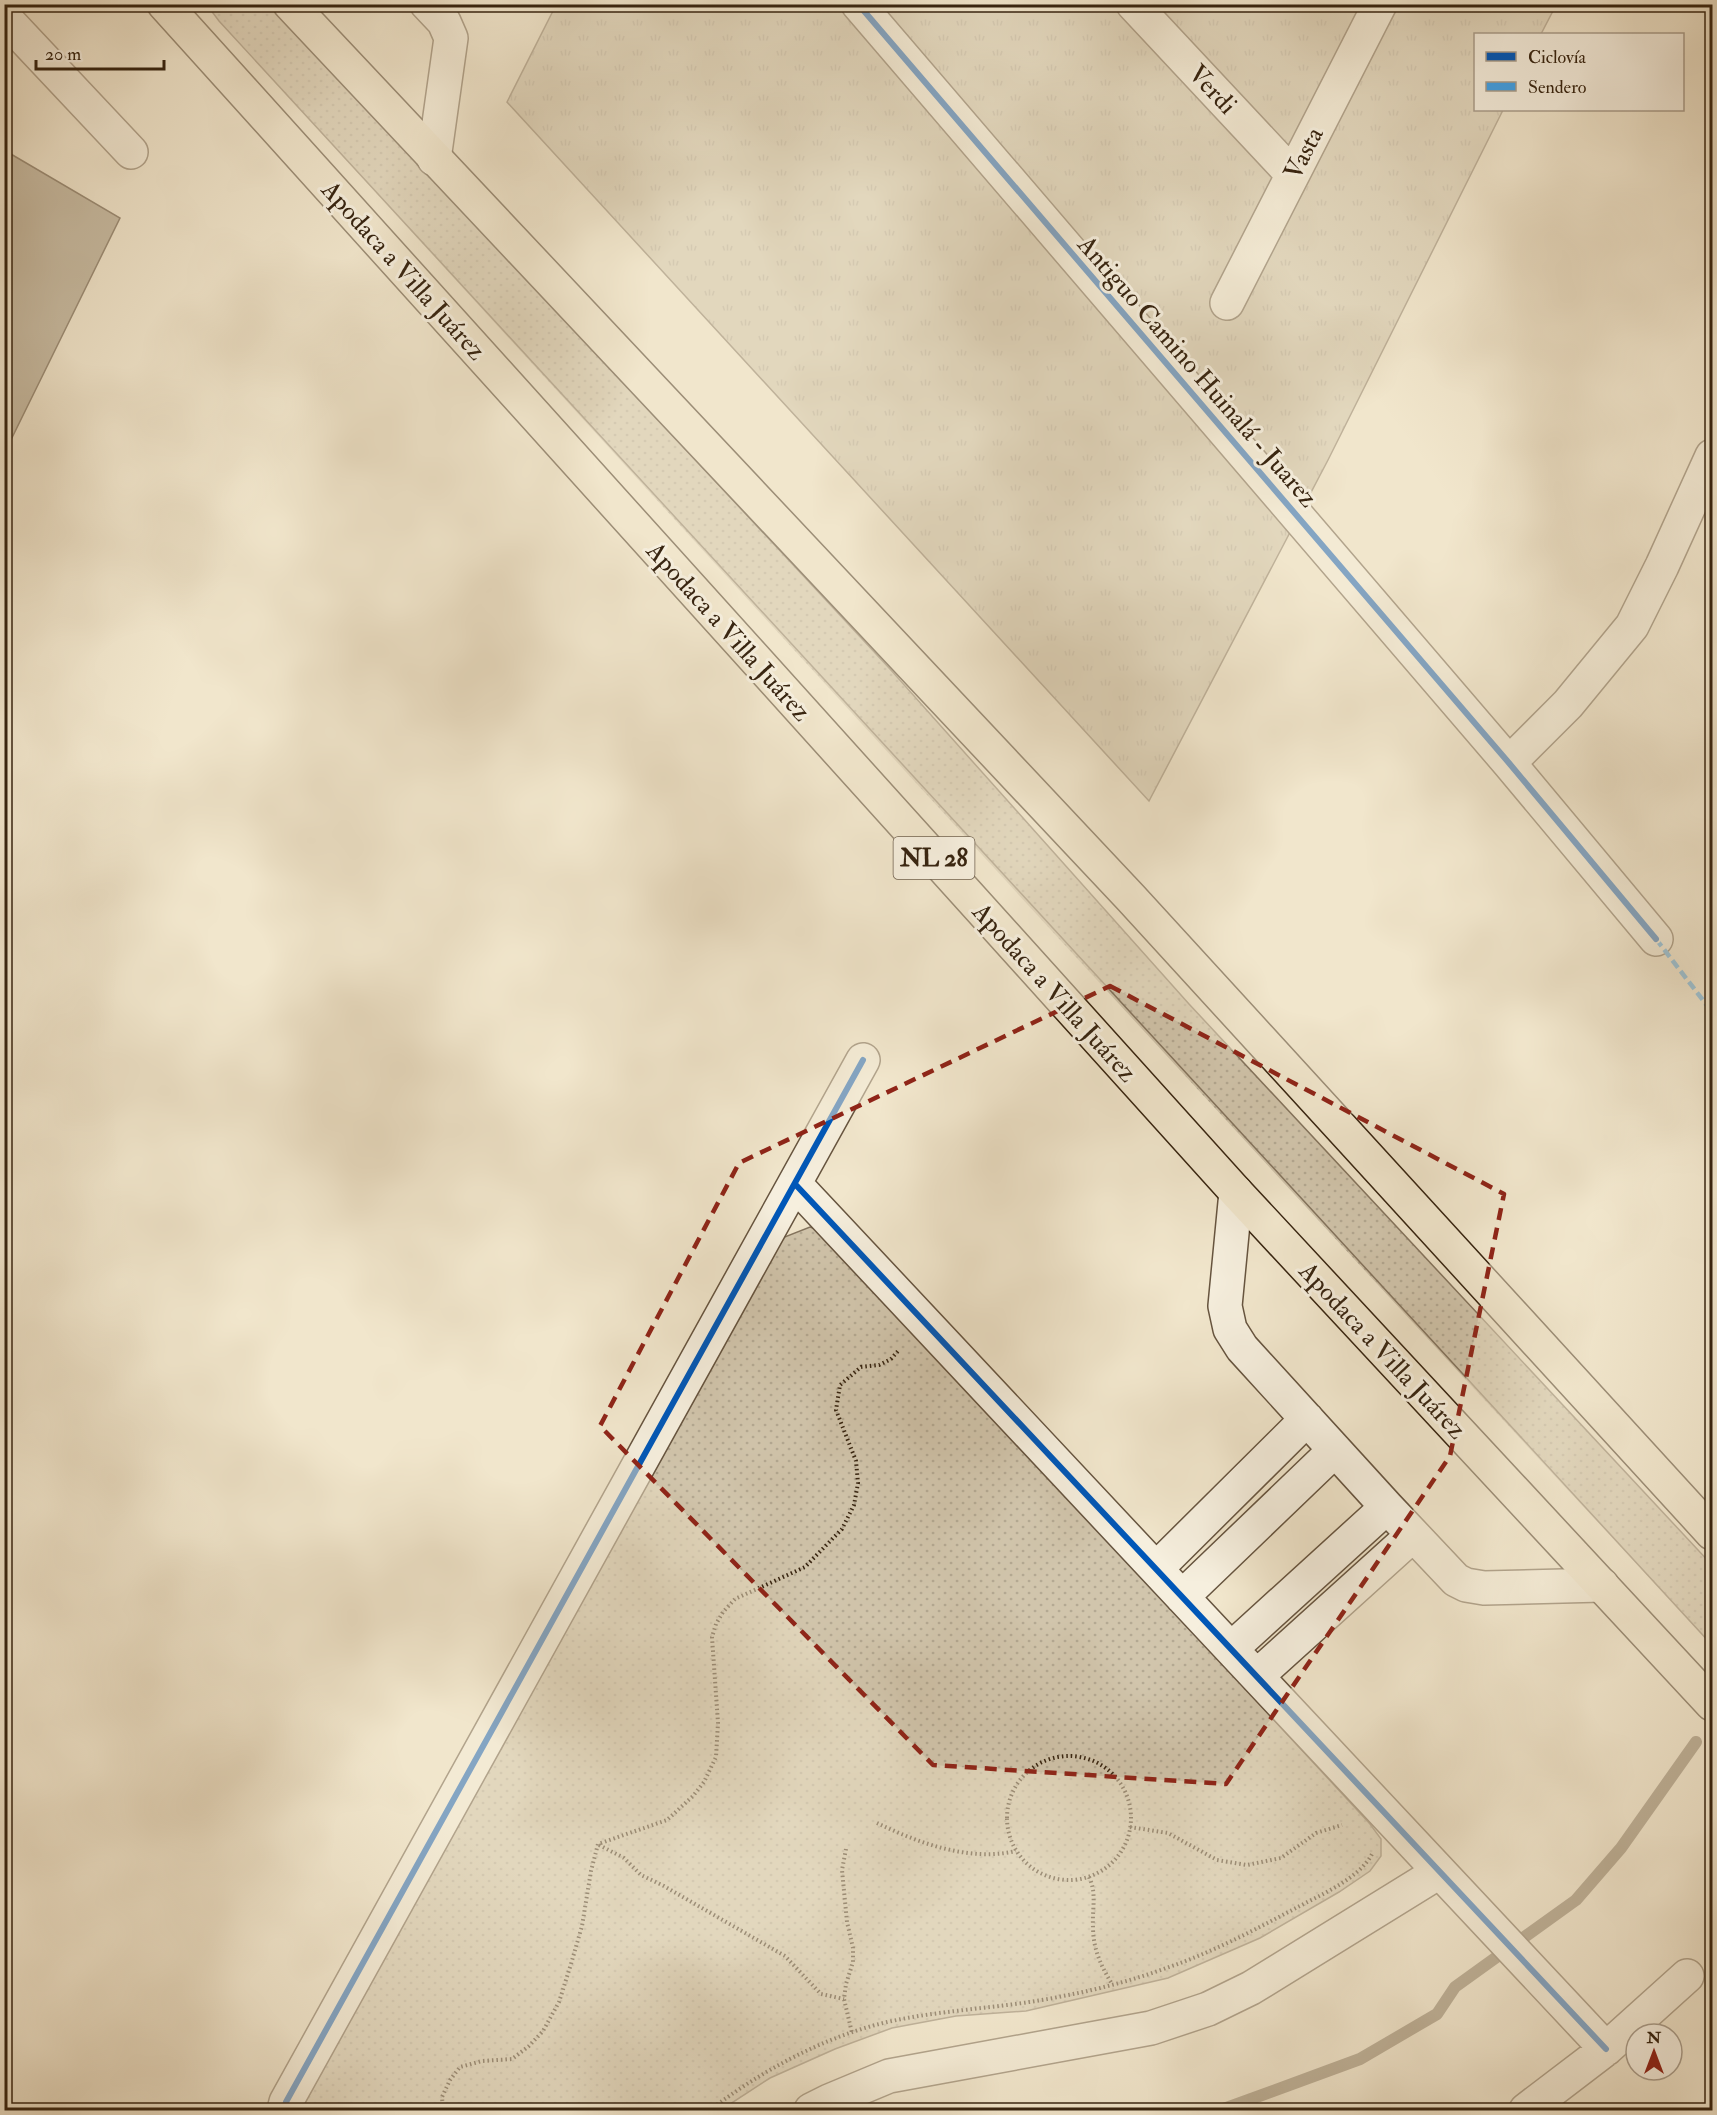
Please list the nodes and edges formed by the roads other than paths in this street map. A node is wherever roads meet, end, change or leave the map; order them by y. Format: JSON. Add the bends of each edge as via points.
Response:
{"nodes":[{"id":1,"x":290,"y":4,"type":"edge"},
{"id":2,"x":426,"y":4,"type":"edge"},
{"id":3,"x":858,"y":4,"type":"edge"},
{"id":4,"x":1133,"y":4,"type":"edge"},
{"id":5,"x":1380,"y":4,"type":"edge"},
{"id":6,"x":172,"y":7,"type":"edge"},
{"id":7,"x":4,"y":17,"type":"edge"},
{"id":8,"x":132,"y":152,"type":"dead end"},
{"id":9,"x":434,"y":159,"type":"junction"},
{"id":10,"x":1292,"y":174,"type":"junction"},
{"id":11,"x":1227,"y":303,"type":"dead end"},
{"id":12,"x":1713,"y":456,"type":"edge"},
{"id":13,"x":1509,"y":763,"type":"junction"},
{"id":14,"x":1656,"y":939,"type":"dead end"},
{"id":15,"x":863,"y":1060,"type":"dead end"},
{"id":16,"x":795,"y":1184,"type":"junction"},
{"id":17,"x":1236,"y":1192,"type":"junction"},
{"id":18,"x":1307,"y":1419,"type":"junction"},
{"id":19,"x":1335,"y":1450,"type":"junction"},
{"id":20,"x":1387,"y":1507,"type":"junction"},
{"id":21,"x":1713,"y":1533,"type":"edge"},
{"id":22,"x":1413,"y":1535,"type":"junction"},
{"id":23,"x":1156,"y":1569,"type":"junction"},
{"id":24,"x":1602,"y":1585,"type":"junction"},
{"id":25,"x":1182,"y":1597,"type":"junction"},
{"id":26,"x":1231,"y":1649,"type":"junction"},
{"id":27,"x":1257,"y":1676,"type":"junction"},
{"id":28,"x":1713,"y":1704,"type":"edge"},
{"id":29,"x":1439,"y":1872,"type":"junction"},
{"id":30,"x":1687,"y":1976,"type":"dead end"},
{"id":31,"x":1606,"y":2049,"type":"junction"},
{"id":32,"x":284,"y":2110,"type":"edge"},
{"id":33,"x":811,"y":2110,"type":"edge"},
{"id":34,"x":1526,"y":2110,"type":"edge"}],
"edges":[{"from":1,"to":9,"type":"main road"},
{"from":2,"to":9,"type":"street","via":[[444,22],[451,38]]},
{"from":3,"to":13,"type":"street","name":"Antiguo Camino Huinalá - Juarez"},
{"from":4,"to":10,"type":"street","name":"Verdi"},
{"from":5,"to":10,"type":"street","name":"Vasta"},
{"from":6,"to":17,"type":"main road","name":"Apodaca a Villa Juárez","number":"NL 28"},
{"from":7,"to":8,"type":"street"},
{"from":9,"to":21,"type":"main road","via":[[1131,898]]},
{"from":10,"to":11,"type":"street","name":"Vasta"},
{"from":12,"to":13,"type":"street","via":[[1632,626],[1568,704]]},
{"from":13,"to":14,"type":"street","name":"Antiguo Camino Huinalá - Juarez"},
{"from":15,"to":16,"type":"street"},
{"from":16,"to":23,"type":"street"},
{"from":16,"to":32,"type":"street"},
{"from":17,"to":18,"type":"street","via":[[1225,1305],[1230,1329],[1242,1348]]},
{"from":17,"to":24,"type":"main road","name":"Apodaca a Villa Juárez","number":"NL 28"},
{"from":18,"to":19,"type":"street"},
{"from":18,"to":23,"type":"street"},
{"from":19,"to":20,"type":"street"},
{"from":19,"to":25,"type":"street"},
{"from":20,"to":22,"type":"street"},
{"from":20,"to":26,"type":"street"},
{"from":22,"to":24,"type":"street","via":[[1456,1580],[1466,1585]]},
{"from":22,"to":27,"type":"street"},
{"from":23,"to":25,"type":"street"},
{"from":24,"to":28,"type":"main road","name":"Apodaca a Villa Juárez","number":"NL 28"},
{"from":25,"to":26,"type":"street"},
{"from":26,"to":27,"type":"street"},
{"from":27,"to":29,"type":"street"},
{"from":29,"to":31,"type":"street"},
{"from":29,"to":33,"type":"street","via":[[1251,1988],[1208,2009],[1151,2028],[890,2076]]},
{"from":30,"to":31,"type":"street"},
{"from":31,"to":34,"type":"street"}]}
